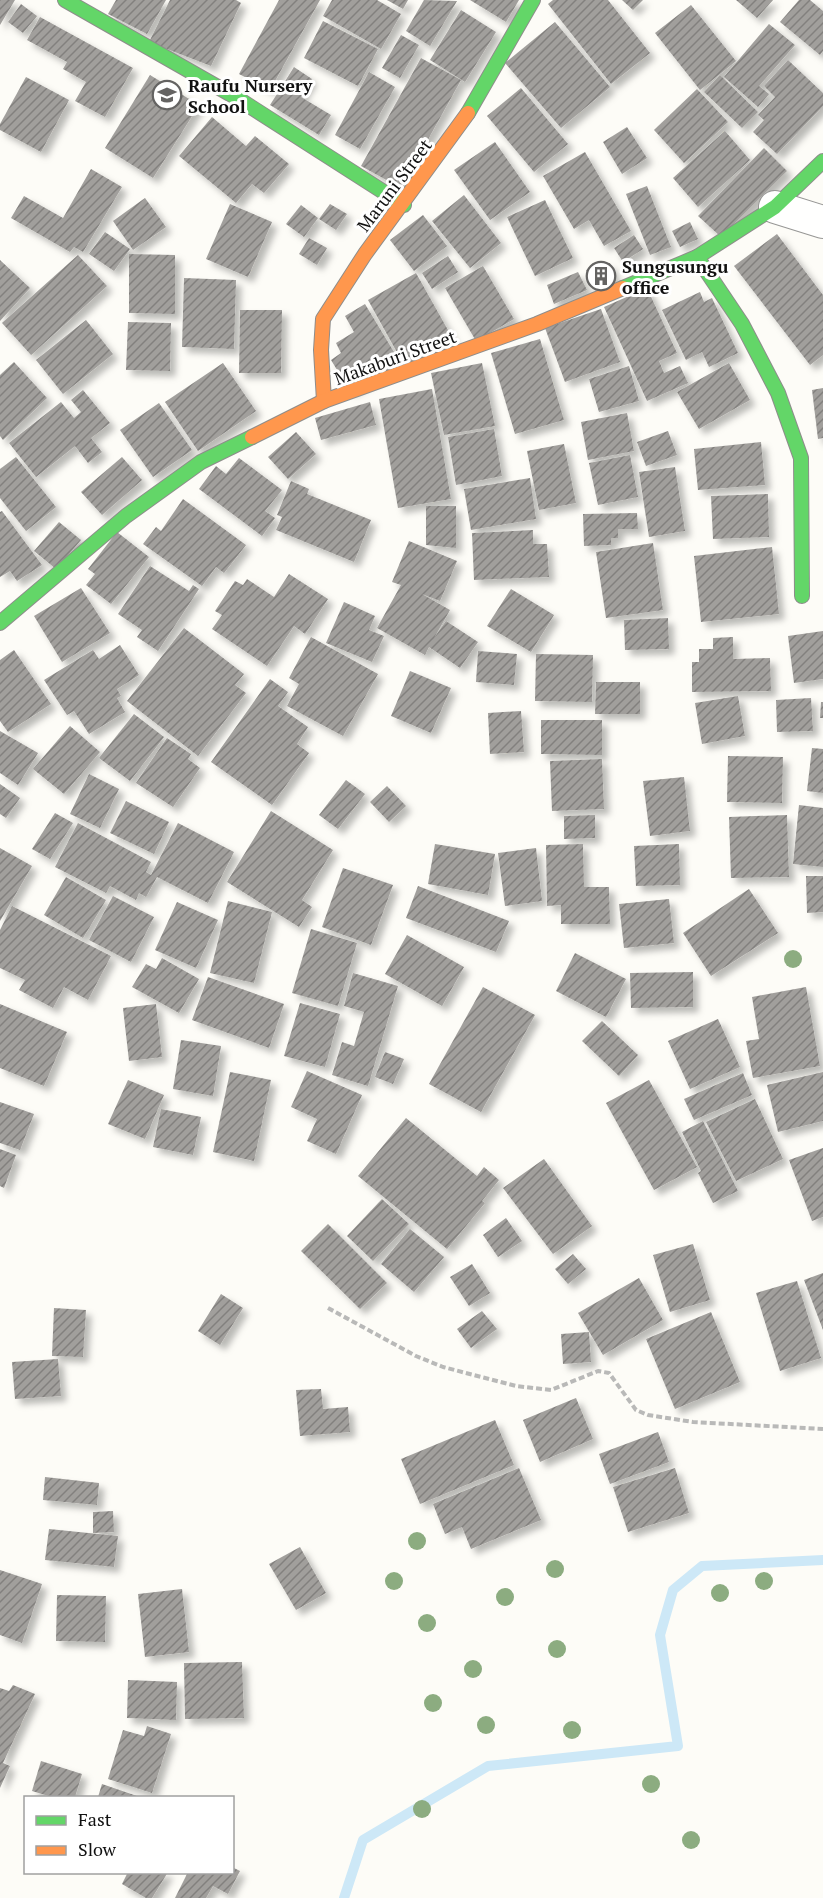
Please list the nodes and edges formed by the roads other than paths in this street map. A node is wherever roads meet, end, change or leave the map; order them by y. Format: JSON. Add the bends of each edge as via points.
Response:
{"nodes":[{"id":1,"x":64,"y":0,"type":"edge"},
{"id":2,"x":533,"y":0,"type":"edge"},
{"id":3,"x":823,"y":161,"type":"edge"},
{"id":4,"x":404,"y":205,"type":"junction"},
{"id":5,"x":775,"y":207,"type":"junction"},
{"id":6,"x":823,"y":222,"type":"edge"},
{"id":7,"x":697,"y":257,"type":"junction"},
{"id":8,"x":324,"y":401,"type":"junction"},
{"id":9,"x":802,"y":596,"type":"dead end"},
{"id":10,"x":0,"y":623,"type":"edge"}],
"edges":[{"from":1,"to":4,"type":"street","via":[[229,94]]},
{"from":2,"to":4,"type":"street","name":"Maruni Street","via":[[463,123]]},
{"from":3,"to":5,"type":"street","name":"Makaburi Street"},
{"from":4,"to":8,"type":"street","name":"Maruni Street","via":[[365,254],[323,319]]},
{"from":5,"to":6,"type":"street"},
{"from":5,"to":7,"type":"street","name":"Makaburi Street"},
{"from":7,"to":8,"type":"street","name":"Makaburi Street","via":[[537,324]]},
{"from":7,"to":9,"type":"street","via":[[741,324],[778,393],[801,458]]},
{"from":8,"to":10,"type":"street","name":"Makaburi Street","via":[[235,443],[159,490]]}]}
